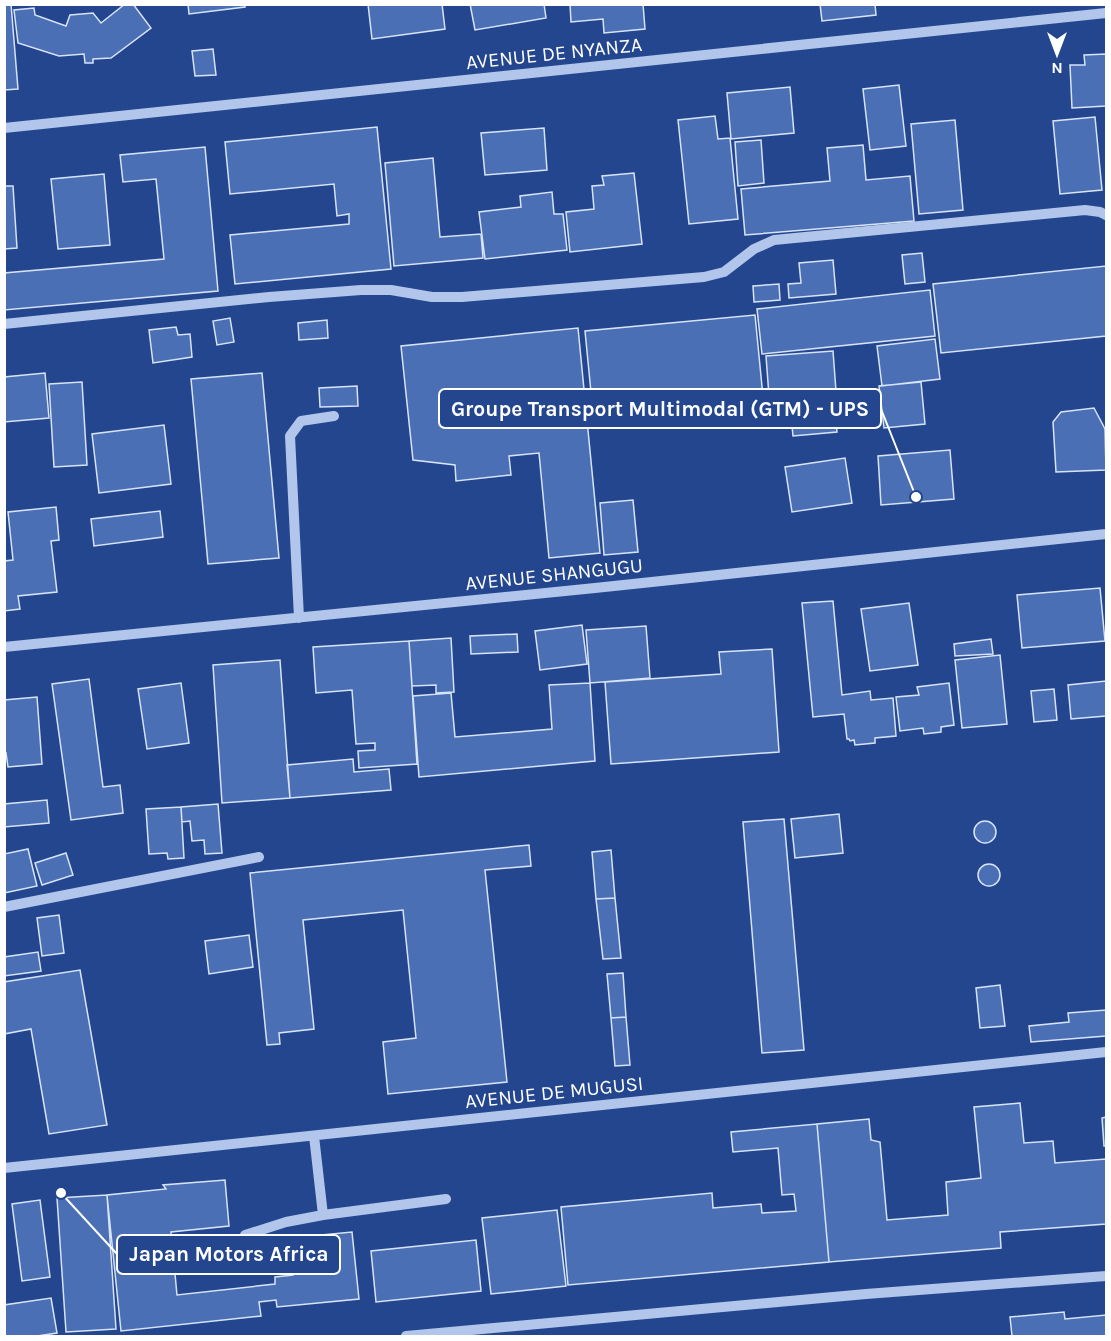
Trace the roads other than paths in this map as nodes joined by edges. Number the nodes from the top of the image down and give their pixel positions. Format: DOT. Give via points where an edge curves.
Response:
graph roads {
  1 [pos="1107,13"];
  2 [pos="4,128"];
  3 [pos="1107,215"];
  4 [pos="4,324"];
  5 [pos="334,416"];
  6 [pos="1107,534"];
  7 [pos="299,618"];
  8 [pos="4,647"];
  9 [pos="259,857"];
  10 [pos="4,907"];
  11 [pos="1107,1052"];
  12 [pos="314,1136"];
  13 [pos="4,1168"];
  14 [pos="446,1198"];
  15 [pos="323,1215"];
  16 [pos="245,1235"];
  17 [pos="1107,1276"];
  18 [pos="406,1336"];
  1 -- 2 [label="street, AVENUE DE NYANZA"];
  3 -- 4 [label="street" via="1085,210 774,240 754,249 724,272 704,277 462,297 391,290 350,291"];
  5 -- 7 [label="street" via="301,421 290,436"];
  6 -- 7 [label="street, AVENUE SHANGUGU"];
  7 -- 8 [label="street, AVENUE SHANGUGU"];
  9 -- 10 [label="street"];
  11 -- 12 [label="street, AVENUE DE MUGUSI"];
  12 -- 13 [label="street, AVENUE DE MUGUSI"];
  12 -- 15 [label="street"];
  14 -- 15 [label="street"];
  15 -- 16 [label="street"];
  17 -- 18 [label="street"];
}
